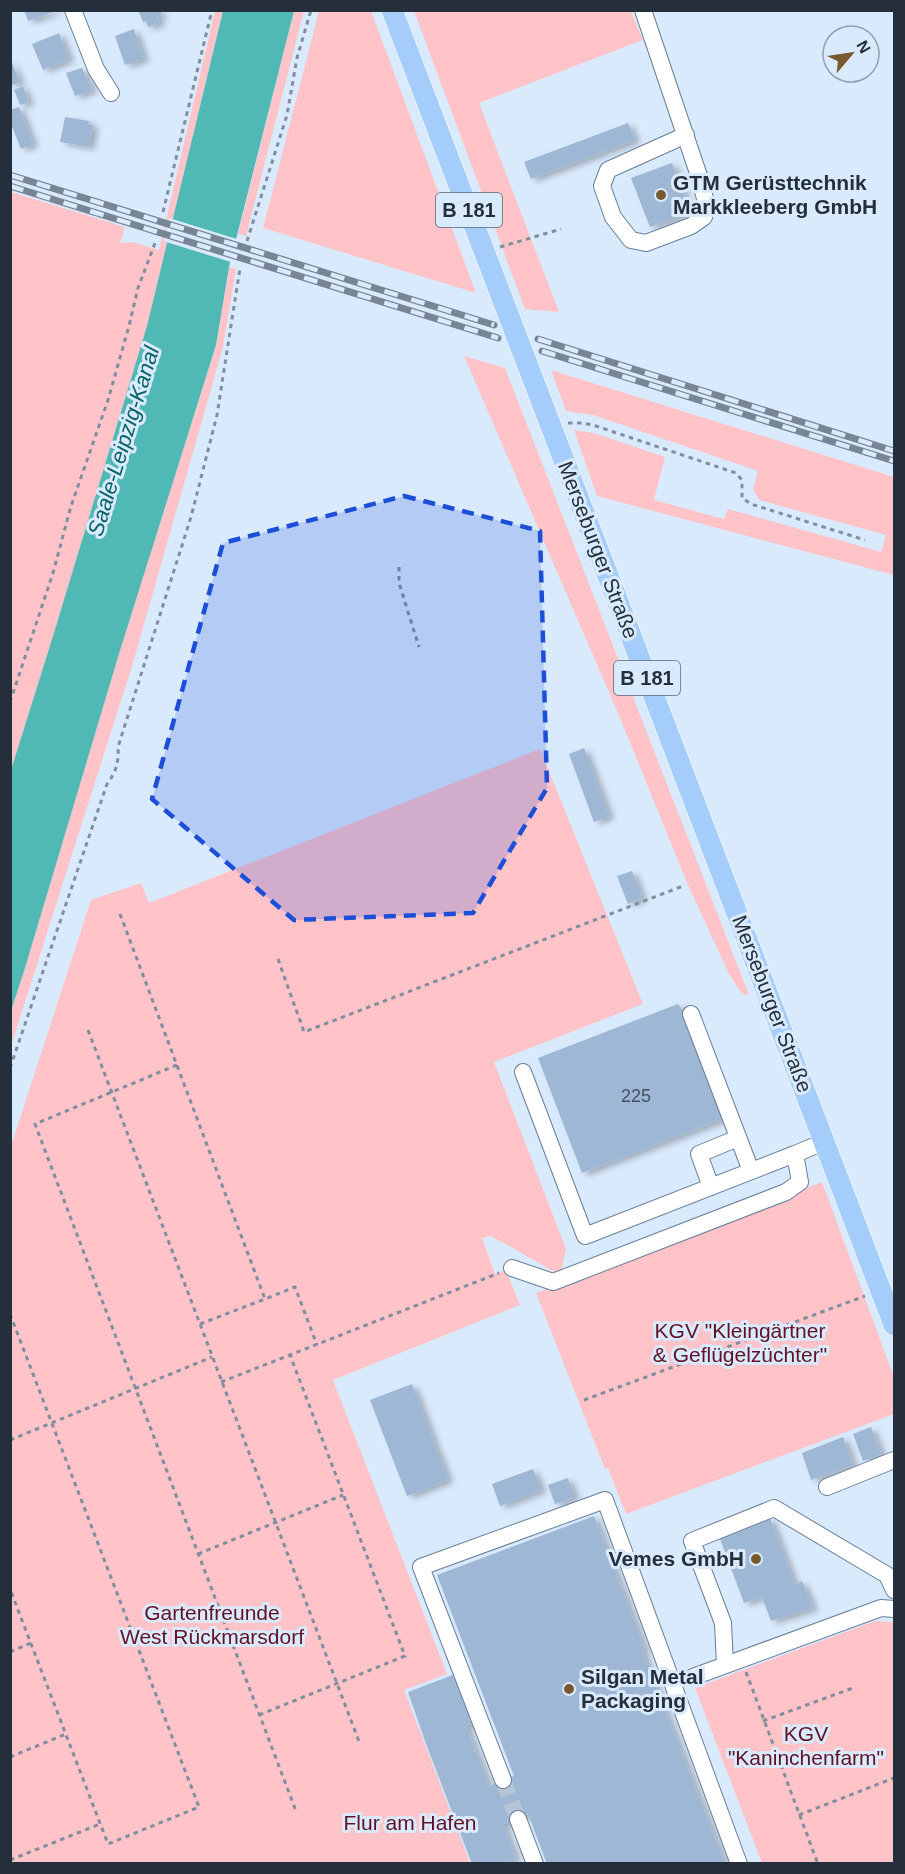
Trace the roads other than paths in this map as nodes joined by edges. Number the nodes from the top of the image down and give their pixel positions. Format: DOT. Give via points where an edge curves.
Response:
graph roads {
  1 [pos="73,10"];
  2 [pos="392,10"];
  3 [pos="643,10"];
  4 [pos="111,93"];
  5 [pos="686,135"];
  6 [pos="691,1014"];
  7 [pos="523,1072"];
  8 [pos="738,1138"];
  9 [pos="824,1142"];
  10 [pos="795,1154"];
  11 [pos="751,1171"];
  12 [pos="711,1187"];
  13 [pos="512,1268"];
  14 [pos="894,1325"];
  15 [pos="894,1460"];
  16 [pos="827,1487"];
  17 [pos="894,1590"];
  18 [pos="894,1609"];
  19 [pos="733,1662"];
  20 [pos="693,1677"];
  21 [pos="503,1780"];
  22 [pos="518,1819"];
  23 [pos="535,1863"];
  24 [pos="739,1863"];
  1 -- 4 [label="street" via="96,69"];
  2 -- 9 [label="main road, Merseburger Straße / B 181, bridge"];
  3 -- 5 [label="street"];
  5 -- 5 [label="street" via="706,206 704,217 646,243 631,240 613,217 602,186 608,170"];
  6 -- 8 [label="street"];
  7 -- 12 [label="street" via="585,1236"];
  8 -- 11 [label="street"];
  8 -- 12 [label="street" via="699,1154"];
  9 -- 10 [label="street"];
  9 -- 14 [label="main road, Merseburger Straße / B 181"];
  10 -- 11 [label="street"];
  10 -- 13 [label="street" via="800,1182 786,1192 553,1282"];
  11 -- 12 [label="street"];
  15 -- 16 [label="street"];
  17 -- 19 [label="street" via="887,1575 774,1508 692,1541 723,1623"];
  18 -- 19 [label="street" via="881,1608"];
  19 -- 20 [label="street"];
  21 -- 24 [label="street" via="421,1567 605,1500"];
  22 -- 23 [label="street"];
}
